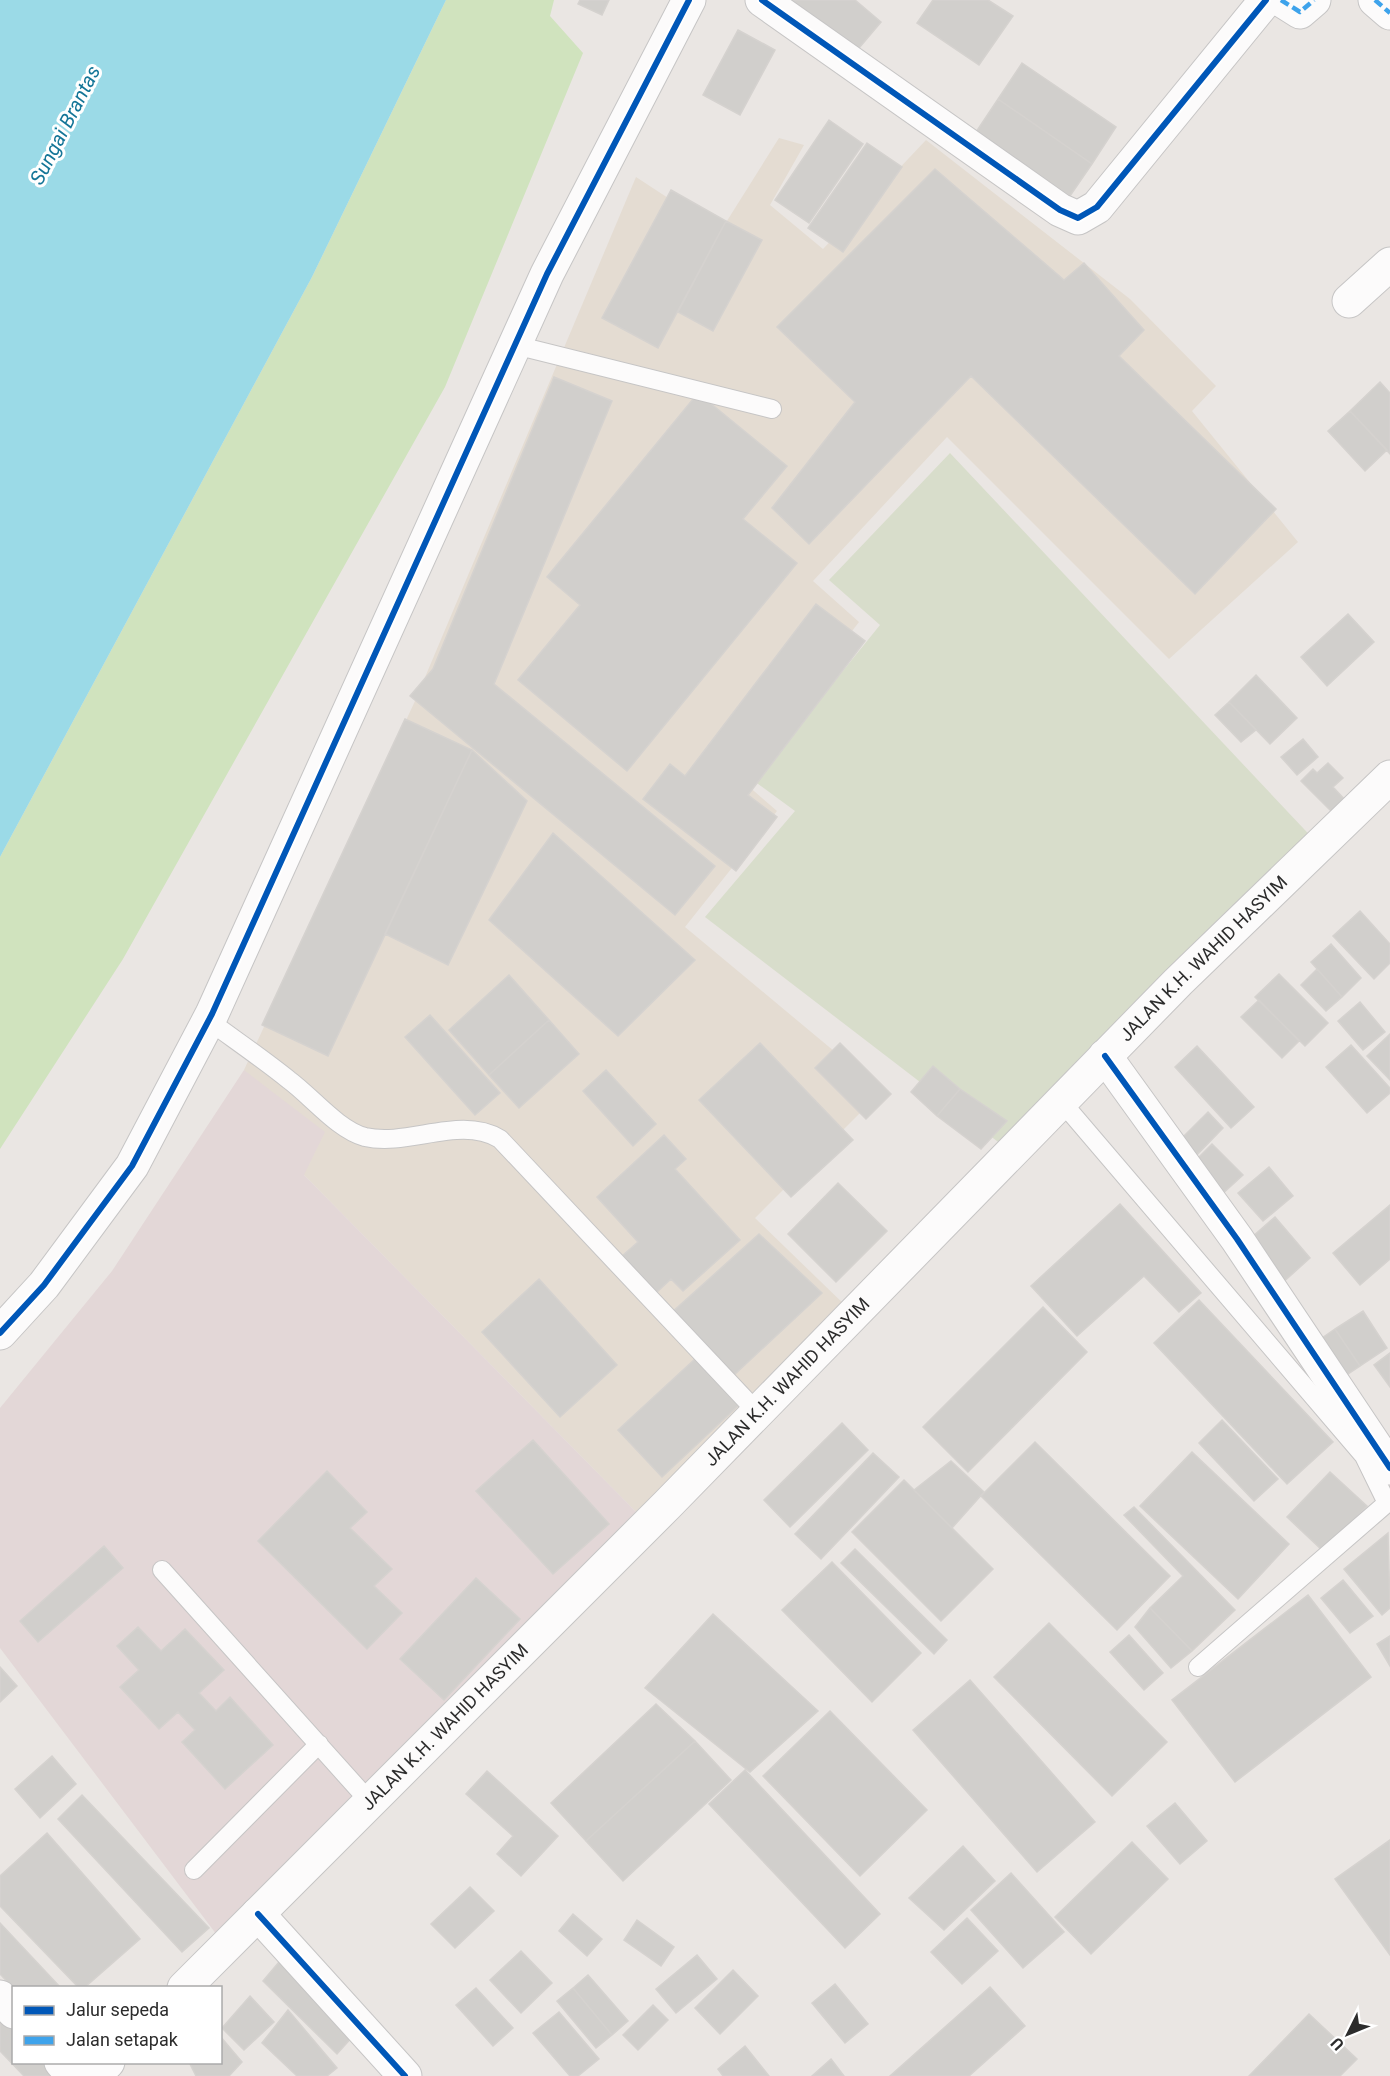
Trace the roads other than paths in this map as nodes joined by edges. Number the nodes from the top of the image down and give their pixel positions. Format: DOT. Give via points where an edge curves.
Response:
graph roads {
  1 [pos="689,0"];
  2 [pos="762,0"];
  3 [pos="1266,0"];
  4 [pos="1281,0"];
  5 [pos="1314,0"];
  6 [pos="1375,0"];
  7 [pos="1390,13"];
  8 [pos="1390,264"];
  9 [pos="1349,301"];
  10 [pos="515,345"];
  11 [pos="772,409"];
  12 [pos="1390,777"];
  13 [pos="208,1020"];
  14 [pos="1105,1056"];
  15 [pos="1061,1101"];
  16 [pos="0,1333"];
  17 [pos="758,1413"];
  18 [pos="1390,1468"];
  19 [pos="162,1570"];
  20 [pos="1198,1667"];
  21 [pos="319,1744"];
  22 [pos="370,1802"];
  23 [pos="194,1870"];
  24 [pos="258,1914"];
  25 [pos="186,1986"];
  26 [pos="0,1998"];
  27 [pos="12,2010"];
  28 [pos="63,2064"];
  29 [pos="106,2064"];
  30 [pos="73,2076"];
  31 [pos="94,2076"];
  32 [pos="405,2076"];
  1 -- 10 [label="street" via="547,274"];
  2 -- 3 [label="street" via="1059,210 1077,218 1097,207"];
  4 -- 5 [label="street" via="1300,12"];
  6 -- 7 [label="street"];
  8 -- 9 [label="street"];
  10 -- 11 [label="lane"];
  10 -- 13 [label="street"];
  12 -- 14 [label="street, JALAN K.H. WAHID HASYIM"];
  13 -- 16 [label="street" via="132,1166 44,1285"];
  13 -- 17 [label="lane" via="291,1081 334,1120 364,1137 396,1138 473,1130 489,1132 500,1139"];
  14 -- 15 [label="street, JALAN K.H. WAHID HASYIM"];
  14 -- 18 [label="street" via="1237,1239"];
  15 -- 17 [label="street, JALAN K.H. WAHID HASYIM"];
  15 -- 20 [label="lane" via="1364,1456 1387,1503"];
  17 -- 22 [label="street, JALAN K.H. WAHID HASYIM"];
  19 -- 21 [label="lane"];
  21 -- 22 [label="lane"];
  21 -- 23 [label="lane"];
  22 -- 24 [label="street, JALAN K.H. WAHID HASYIM"];
  24 -- 25 [label="street, JALAN K.H. WAHID HASYIM"];
  24 -- 32 [label="street"];
  26 -- 27 [label="street"];
  28 -- 30 [label="street"];
  29 -- 31 [label="street"];
}
